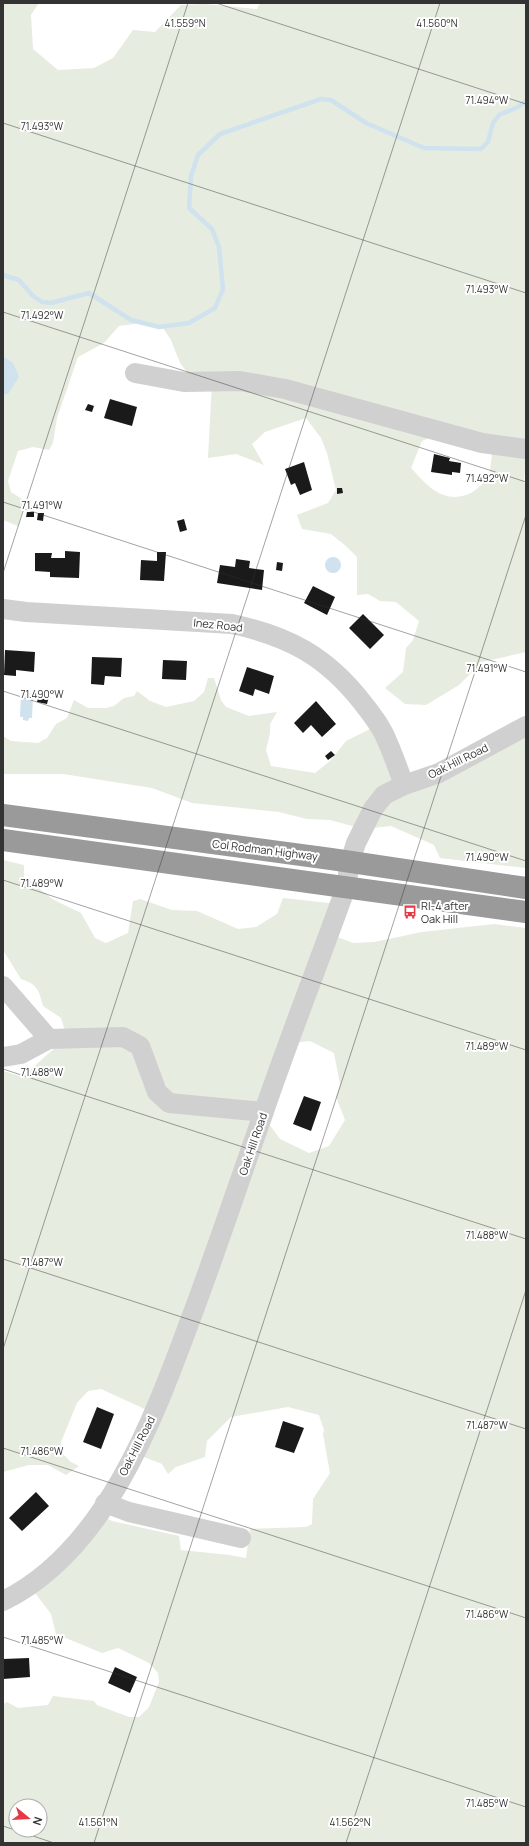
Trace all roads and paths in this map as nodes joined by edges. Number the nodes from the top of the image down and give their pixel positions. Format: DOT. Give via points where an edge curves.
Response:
graph roads {
  1 [pos="135,373"];
  2 [pos="526,449"];
  3 [pos="3,609"];
  4 [pos="526,726"];
  5 [pos="404,785"];
  6 [pos="3,815"];
  7 [pos="3,840"];
  8 [pos="350,862"];
  9 [pos="346,886"];
  10 [pos="526,888"];
  11 [pos="526,912"];
  12 [pos="3,986"];
  13 [pos="49,1039"];
  14 [pos="3,1057"];
  15 [pos="264,1112"];
  16 [pos="105,1503"];
  17 [pos="242,1538"];
  18 [pos="3,1601"];
  1 -- 2 [label="street" via="184,382 240,381 284,389 476,441"];
  3 -- 5 [label="street, Inez Road" via="232,624 259,630 311,653 354,691 374,718 391,750"];
  4 -- 5 [label="street, Oak Hill Road" via="440,773"];
  5 -- 8 [label="street, Oak Hill Road" via="384,795 373,809 358,838"];
  6 -- 8 [label="highway, Col Rodman Highway"];
  7 -- 9 [label="highway"];
  8 -- 9 [label="street, Oak Hill Road"];
  8 -- 10 [label="highway, Col Rodman Highway"];
  9 -- 11 [label="highway"];
  9 -- 15 [label="street, Oak Hill Road"];
  12 -- 13 [label="street"];
  13 -- 14 [label="street" via="21,1054"];
  13 -- 15 [label="street" via="123,1037 140,1046 157,1092 169,1103"];
  15 -- 16 [label="street, Oak Hill Road" via="157,1406 127,1468"];
  16 -- 17 [label="street" via="129,1512"];
  16 -- 18 [label="street, Oak Hill Road" via="72,1548 20,1593"];
}
